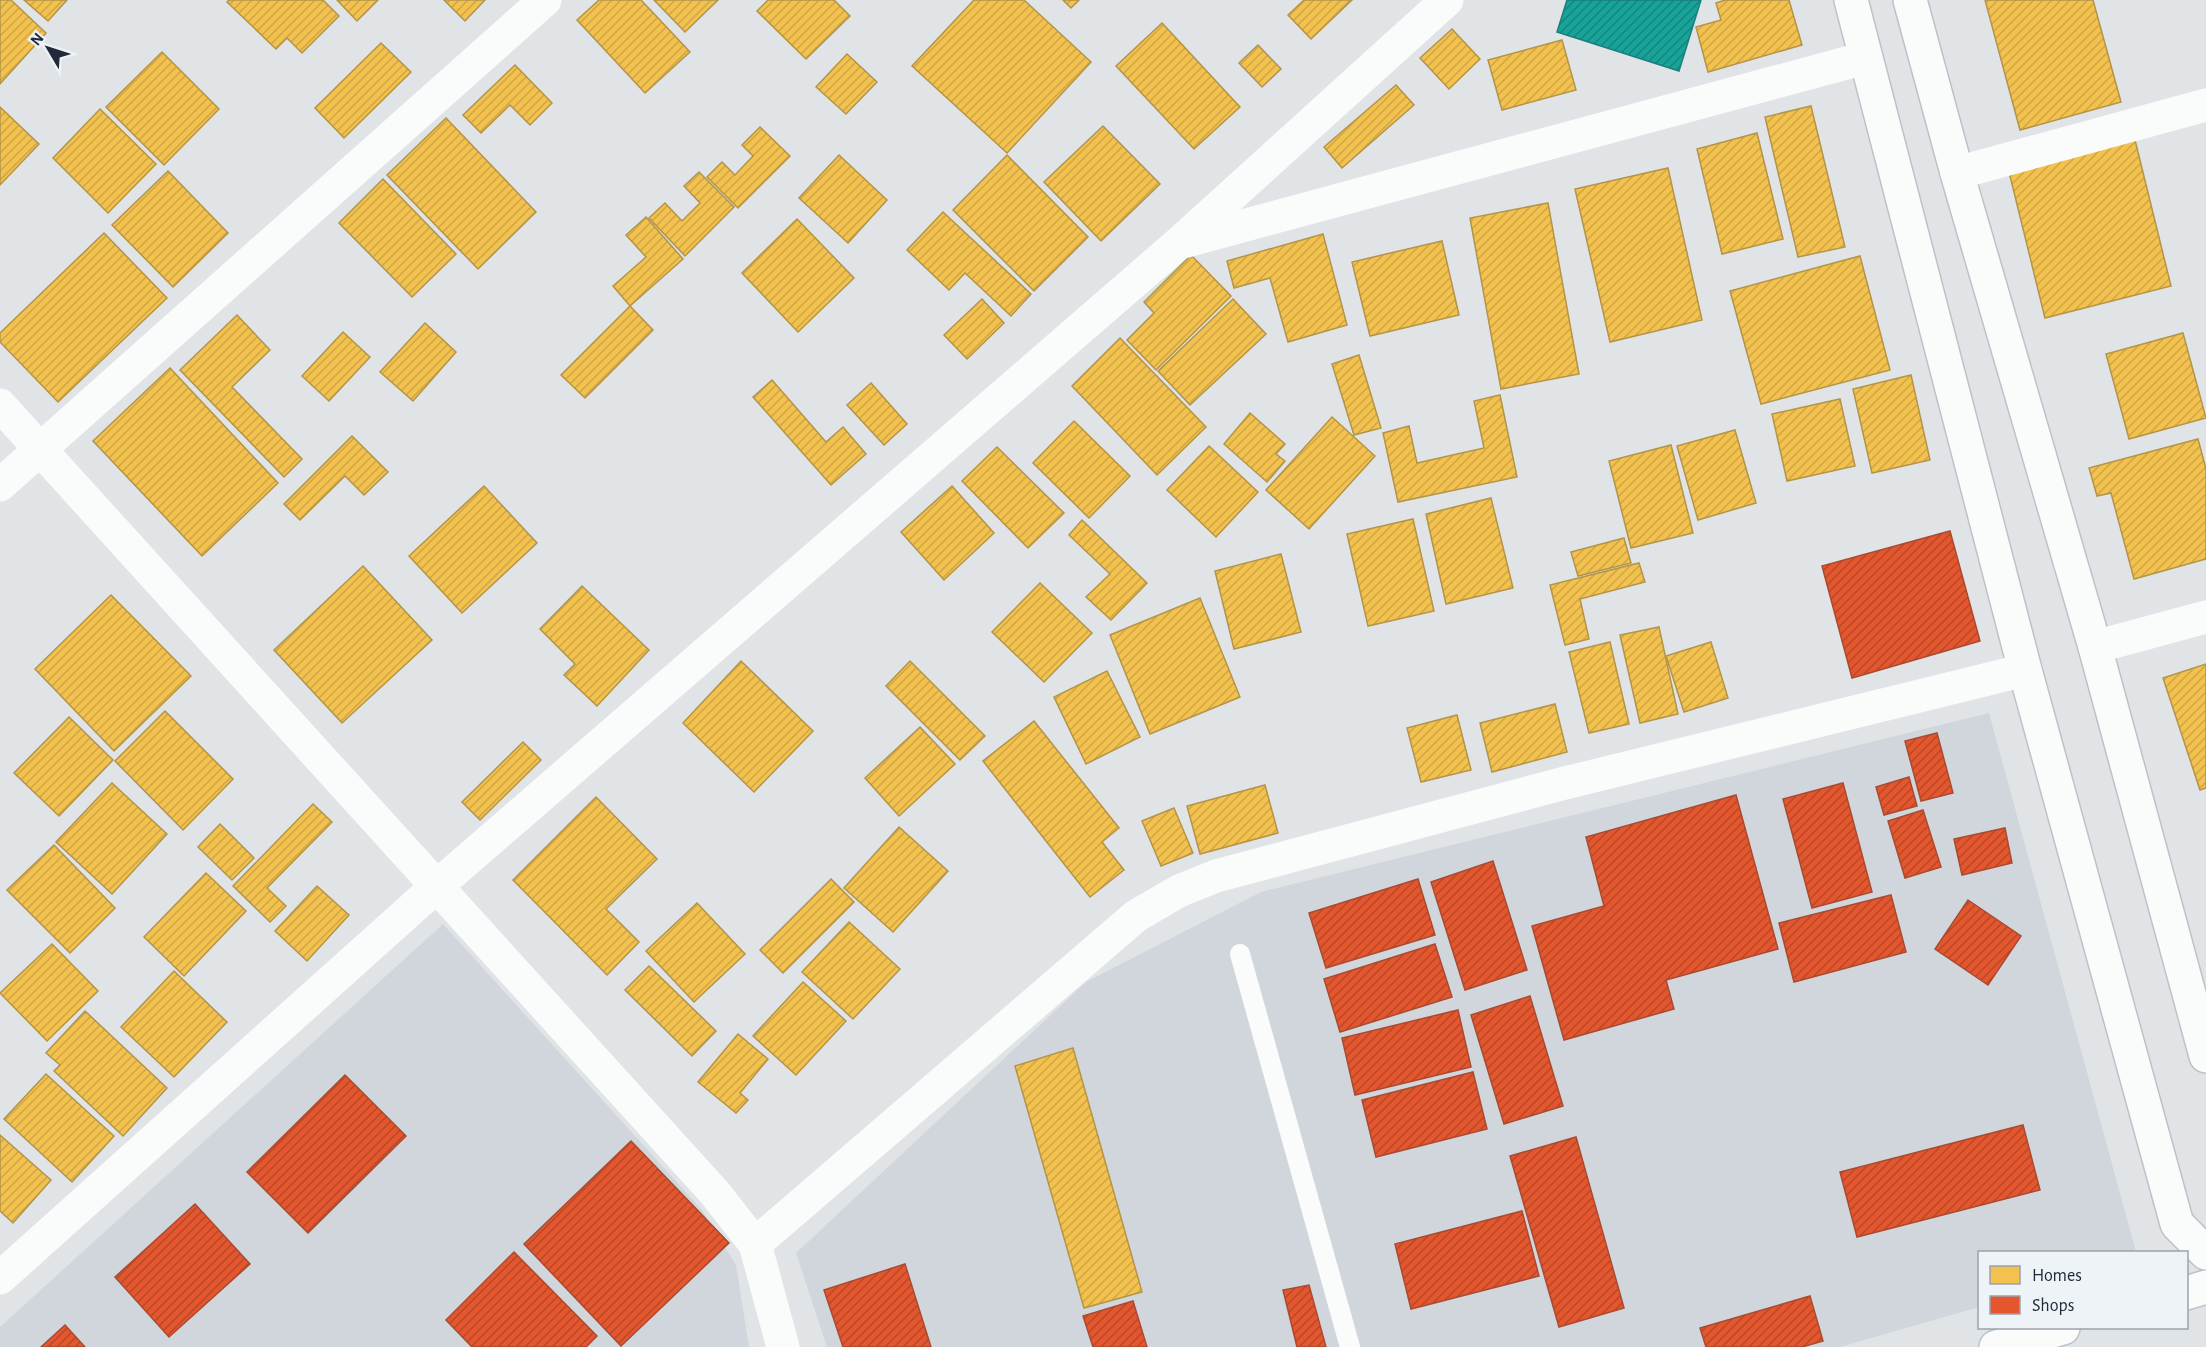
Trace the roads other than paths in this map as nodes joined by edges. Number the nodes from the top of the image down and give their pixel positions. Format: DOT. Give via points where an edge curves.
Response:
graph roads {
  1 [pos="545,0"];
  2 [pos="1446,0"];
  3 [pos="1851,0"];
  4 [pos="1910,0"];
  5 [pos="1865,58"];
  6 [pos="2206,105"];
  7 [pos="1957,173"];
  8 [pos="1179,243"];
  9 [pos="0,405"];
  10 [pos="40,449"];
  11 [pos="0,485"];
  12 [pos="2206,617"];
  13 [pos="2095,647"];
  14 [pos="2025,670"];
  15 [pos="437,886"];
  16 [pos="1240,954"];
  17 [pos="2206,1056"];
  18 [pos="755,1244"];
  19 [pos="2206,1253"];
  20 [pos="0,1278"];
  21 [pos="2206,1287"];
  22 [pos="2188,1293"];
  23 [pos="2059,1329"];
  24 [pos="783,1347"];
  25 [pos="1350,1347"];
  26 [pos="1996,1347"];
  1 -- 10 [label="street"];
  2 -- 8 [label="street"];
  3 -- 5 [label="street"];
  4 -- 7 [label="street"];
  5 -- 8 [label="street"];
  5 -- 14 [label="street"];
  6 -- 7 [label="street"];
  7 -- 13 [label="street"];
  8 -- 15 [label="street"];
  9 -- 10 [label="street"];
  10 -- 11 [label="street"];
  10 -- 15 [label="street"];
  12 -- 13 [label="street"];
  13 -- 17 [label="street"];
  14 -- 18 [label="street" via="1564,783 1216,876 1179,891 1136,916"];
  14 -- 19 [label="street" via="2177,1224"];
  15 -- 18 [label="street" via="714,1192"];
  15 -- 20 [label="street"];
  16 -- 25 [label="lane"];
  18 -- 24 [label="street"];
  21 -- 22 [label="street"];
  23 -- 26 [label="street"];
}
